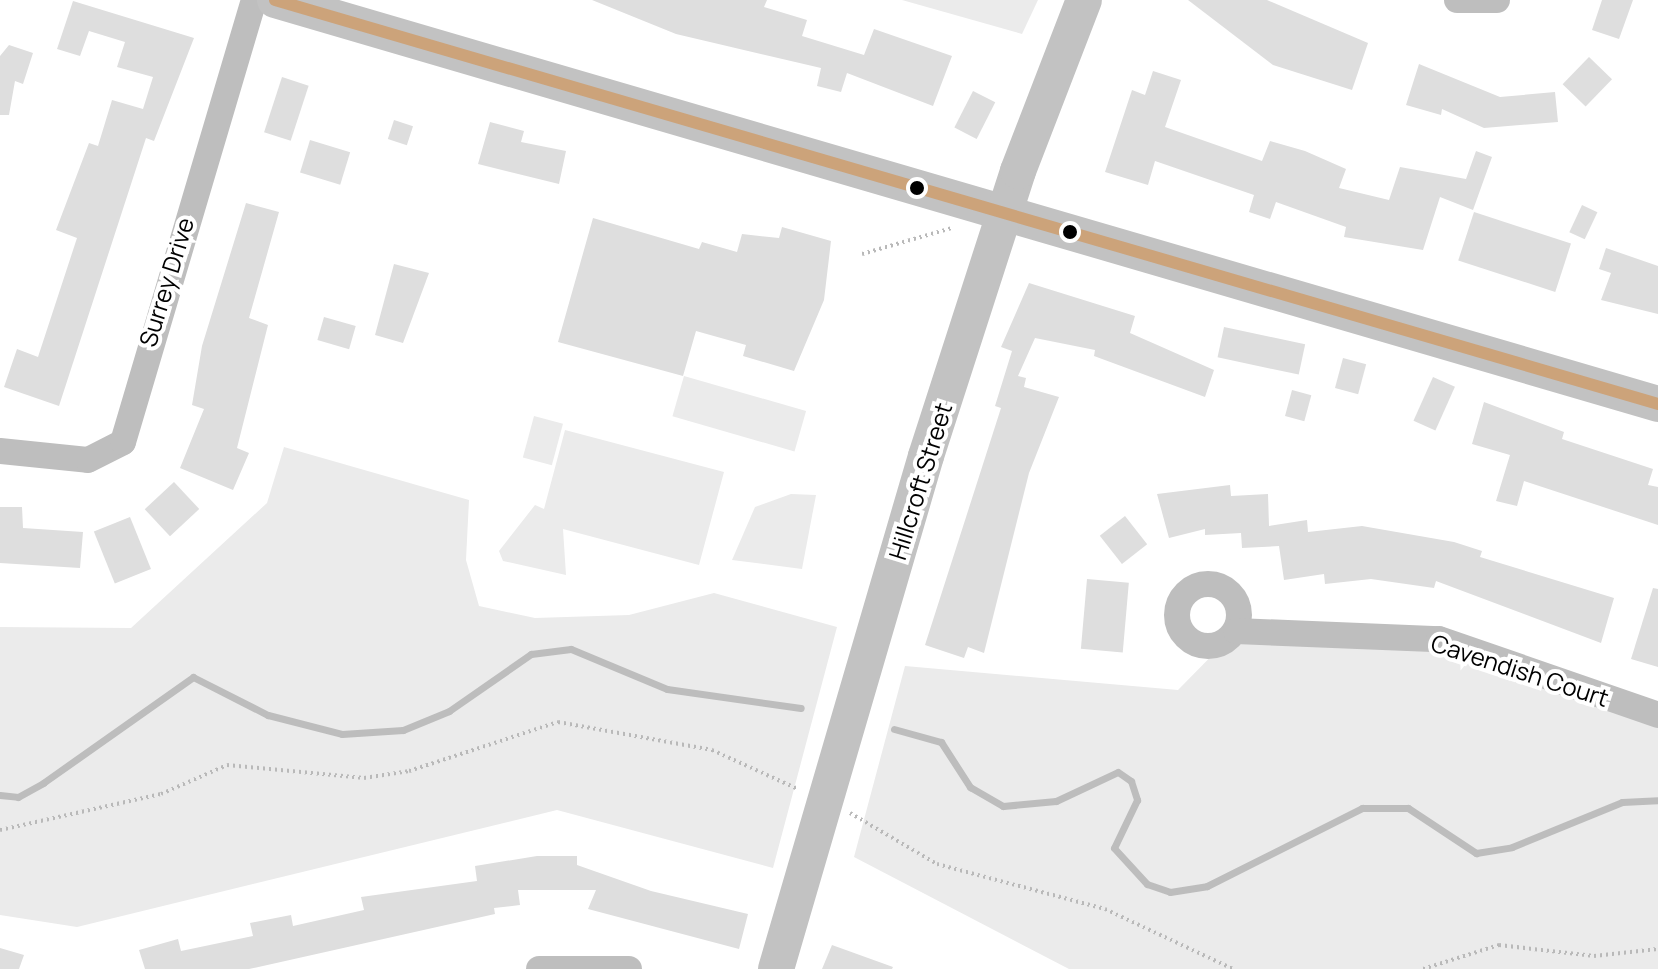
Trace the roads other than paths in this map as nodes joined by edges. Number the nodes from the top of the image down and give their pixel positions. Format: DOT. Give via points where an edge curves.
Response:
graph roads {
  1 [pos="254,0"];
  2 [pos="275,0"];
  3 [pos="1084,0"];
  4 [pos="1457,0"];
  5 [pos="1497,0"];
  6 [pos="1006,210"];
  7 [pos="1658,404"];
  8 [pos="0,451"];
  9 [pos="1236,631"];
  10 [pos="1658,715"];
  11 [pos="539,969"];
  12 [pos="629,969"];
  13 [pos="776,969"];
  1 -- 8 [label="street, Surrey Drive" via="123,442 88,460"];
  2 -- 6 [label="main road"];
  3 -- 6 [label="main road, Hillcroft Street"];
  4 -- 5 [label="street"];
  6 -- 7 [label="main road"];
  6 -- 13 [label="main road, Hillcroft Street"];
  9 -- 10 [label="street, Cavendish Court" via="1439,639"];
  11 -- 12 [label="street"];
}
